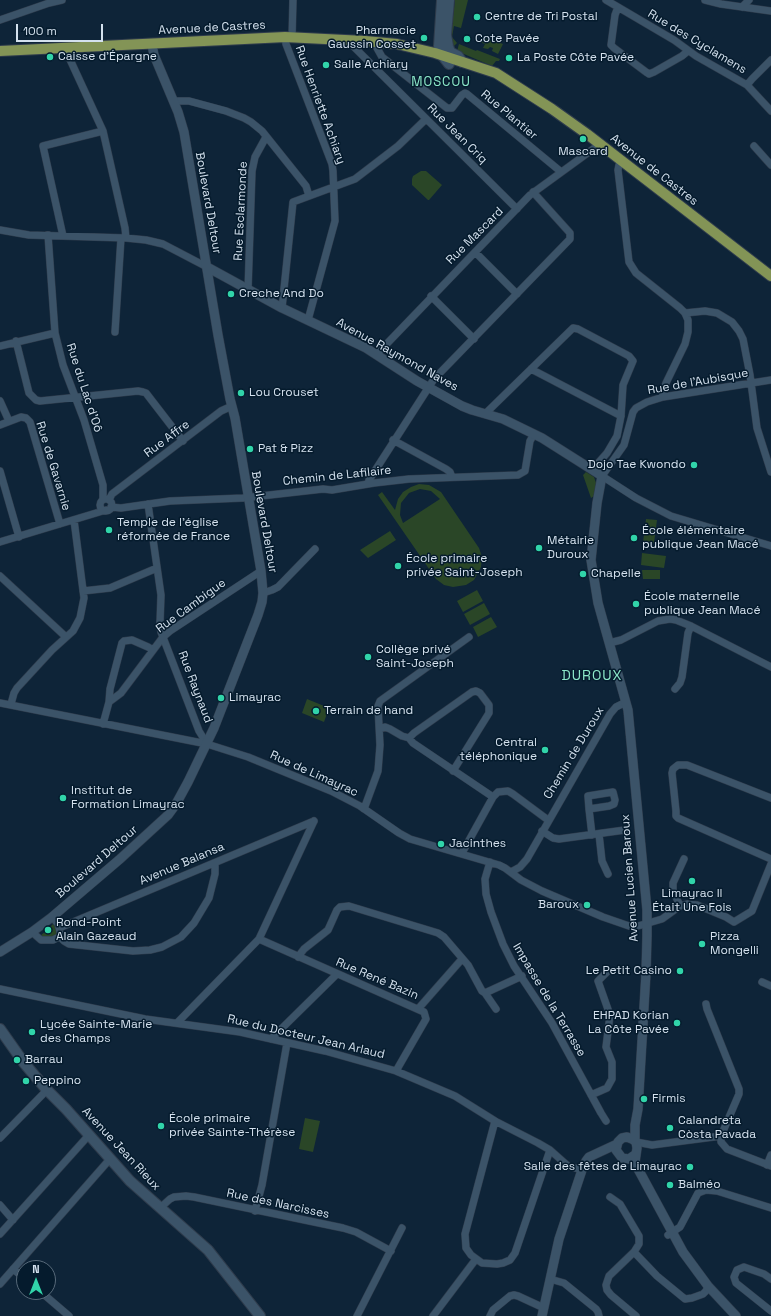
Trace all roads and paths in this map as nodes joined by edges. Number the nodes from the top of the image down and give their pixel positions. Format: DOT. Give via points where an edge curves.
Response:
graph roads {
  1 [pos="62,0"];
  2 [pos="293,0"];
  3 [pos="442,0"];
  4 [pos="449,0"];
  5 [pos="606,0"];
  6 [pos="705,0"];
  7 [pos="749,0"];
  8 [pos="618,7"];
  9 [pos="742,7"];
  10 [pos="771,11"];
  11 [pos="0,20"];
  12 [pos="289,37"];
  13 [pos="352,40"];
  14 [pos="377,42"];
  15 [pos="152,45"];
  16 [pos="66,48"];
  17 [pos="0,51"];
  18 [pos="405,51"];
  19 [pos="688,51"];
  20 [pos="442,52"];
  21 [pos="771,60"];
  22 [pos="449,64"];
  23 [pos="747,85"];
  24 [pos="519,88"];
  25 [pos="174,101"];
  26 [pos="771,111"];
  27 [pos="426,119"];
  28 [pos="103,131"];
  29 [pos="266,137"];
  30 [pos="600,144"];
  31 [pos="754,146"];
  32 [pos="622,161"];
  33 [pos="771,165"];
  34 [pos="560,172"];
  35 [pos="334,188"];
  36 [pos="533,192"];
  37 [pos="309,196"];
  38 [pos="517,209"];
  39 [pos="0,230"];
  40 [pos="48,235"];
  41 [pos="63,236"];
  42 [pos="123,238"];
  43 [pos="475,252"];
  44 [pos="207,267"];
  45 [pos="771,276"];
  46 [pos="248,290"];
  47 [pos="517,294"];
  48 [pos="432,296"];
  49 [pos="282,308"];
  50 [pos="685,313"];
  51 [pos="308,320"];
  52 [pos="116,332"];
  53 [pos="56,333"];
  54 [pos="474,339"];
  55 [pos="16,341"];
  56 [pos="0,346"];
  57 [pos="376,355"];
  58 [pos="531,369"];
  59 [pos="771,380"];
  60 [pos="750,384"];
  61 [pos="429,387"];
  62 [pos="74,397"];
  63 [pos="663,397"];
  64 [pos="0,401"];
  65 [pos="232,406"];
  66 [pos="487,415"];
  67 [pos="621,416"];
  68 [pos="9,421"];
  69 [pos="0,425"];
  70 [pos="534,434"];
  71 [pos="393,440"];
  72 [pos="183,441"];
  73 [pos="592,470"];
  74 [pos="0,471"];
  75 [pos="771,472"];
  76 [pos="602,476"];
  77 [pos="452,477"];
  78 [pos="368,484"];
  79 [pos="104,489"];
  80 [pos="116,491"];
  81 [pos="248,497"];
  82 [pos="106,504"];
  83 [pos="148,504"];
  84 [pos="74,520"];
  85 [pos="60,524"];
  86 [pos="19,537"];
  87 [pos="0,542"];
  88 [pos="771,546"];
  89 [pos="316,549"];
  90 [pos="157,568"];
  91 [pos="261,571"];
  92 [pos="0,576"];
  93 [pos="83,591"];
  94 [pos="263,593"];
  95 [pos="691,626"];
  96 [pos="66,637"];
  97 [pos="163,637"];
  98 [pos="469,637"];
  99 [pos="609,643"];
  100 [pos="153,650"];
  101 [pos="771,667"];
  102 [pos="675,689"];
  103 [pos="109,702"];
  104 [pos="626,702"];
  105 [pos="11,704"];
  106 [pos="1,705"];
  107 [pos="103,724"];
  108 [pos="380,729"];
  109 [pos="409,738"];
  110 [pos="207,744"];
  111 [pos="453,770"];
  112 [pos="493,797"];
  113 [pos="771,798"];
  114 [pos="589,808"];
  115 [pos="364,809"];
  116 [pos="548,820"];
  117 [pos="625,830"];
  118 [pos="542,831"];
  119 [pos="595,834"];
  120 [pos="462,853"];
  121 [pos="684,859"];
  122 [pos="771,859"];
  123 [pos="490,862"];
  124 [pos="215,863"];
  125 [pos="771,864"];
  126 [pos="511,872"];
  127 [pos="608,874"];
  128 [pos="680,906"];
  129 [pos="52,917"];
  130 [pos="647,924"];
  131 [pos="59,928"];
  132 [pos="32,932"];
  133 [pos="61,936"];
  134 [pos="259,939"];
  135 [pos="0,952"];
  136 [pos="298,957"];
  137 [pos="462,959"];
  138 [pos="608,971"];
  139 [pos="337,974"];
  140 [pos="522,976"];
  141 [pos="762,982"];
  142 [pos="771,986"];
  143 [pos="0,989"];
  144 [pos="485,993"];
  145 [pos="706,1004"];
  146 [pos="418,1009"];
  147 [pos="496,1009"];
  148 [pos="177,1023"];
  149 [pos="2,1036"];
  150 [pos="271,1039"];
  151 [pos="287,1043"];
  152 [pos="396,1071"];
  153 [pos="47,1090"];
  154 [pos="591,1095"];
  155 [pos="495,1121"];
  156 [pos="606,1121"];
  157 [pos="635,1124"];
  158 [pos="89,1135"];
  159 [pos="0,1138"];
  160 [pos="625,1138"];
  161 [pos="721,1139"];
  162 [pos="635,1142"];
  163 [pos="617,1144"];
  164 [pos="652,1145"];
  165 [pos="550,1150"];
  166 [pos="636,1153"];
  167 [pos="771,1156"];
  168 [pos="622,1157"];
  169 [pos="110,1159"];
  170 [pos="769,1165"];
  171 [pos="582,1169"];
  172 [pos="610,1198"];
  173 [pos="0,1205"];
  174 [pos="160,1208"];
  175 [pos="771,1208"];
  176 [pos="255,1211"];
  177 [pos="13,1220"];
  178 [pos="402,1228"];
  179 [pos="0,1234"];
  180 [pos="670,1234"];
  181 [pos="390,1250"];
  182 [pos="634,1252"];
  183 [pos="476,1259"];
  184 [pos="13,1269"];
  185 [pos="16,1271"];
  186 [pos="550,1279"];
  187 [pos="771,1279"];
  188 [pos="0,1284"];
  189 [pos="706,1288"];
  190 [pos="50,1300"];
  191 [pos="771,1311"];
  192 [pos="543,1312"];
  193 [pos="69,1316"];
  194 [pos="260,1316"];
  195 [pos="357,1316"];
  196 [pos="433,1316"];
  197 [pos="490,1316"];
  198 [pos="599,1316"];
  199 [pos="636,1316"];
  200 [pos="730,1316"];
  201 [pos="736,1316"];
  1 -- 11 [label="street"];
  2 -- 12 [label="street, Rue Henriette Achiary"];
  3 -- 20 [label="main road"];
  4 -- 20 [label="main road"];
  5 -- 8 [label="street, Rue des Cyclamens"];
  6 -- 9 [label="street"];
  7 -- 9 [label="street"];
  8 -- 19 [label="street, Rue des Cyclamens"];
  8 -- 19 [label="street" via="611,45 646,72 650,74"];
  9 -- 10 [label="street"];
  12 -- 13 [label="main road, Avenue de Castres"];
  12 -- 15 [label="main road, Avenue de Castres"];
  12 -- 35 [label="street, Rue Henriette Achiary" via="286,44 332,164"];
  13 -- 14 [label="main road, Avenue de Castres"];
  13 -- 27 [label="street, Rue Jean Criq" via="353,46"];
  14 -- 18 [label="main road, Avenue de Castres"];
  14 -- 20 [label="main road, Avenue de Castres"];
  14 -- 34 [label="street, Rue Plantier" via="382,57 447,108 452,108 462,94 467,94"];
  15 -- 16 [label="main road, Avenue de Castres"];
  15 -- 25 [label="street, Boulevard Deltour"];
  16 -- 17 [label="main road, Avenue de Castres"];
  16 -- 28 [label="street"];
  18 -- 20 [label="main road, Avenue de Castres" via="426,54"];
  18 -- 22 [label="main road, Avenue de Castres"];
  19 -- 23 [label="street, Rue des Cyclamens"];
  20 -- 22 [label="main road"];
  20 -- 24 [label="main road, Avenue de Castres" via="462,62 496,73"];
  21 -- 23 [label="street"];
  22 -- 24 [label="main road, Avenue de Castres"];
  23 -- 26 [label="street, Rue des Cyclamens"];
  24 -- 30 [label="main road, Avenue de Castres"];
  25 -- 29 [label="street" via="189,101 236,114 251,122"];
  25 -- 44 [label="street, Boulevard Deltour" via="184,132"];
  27 -- 35 [label="street" via="398,146 355,179"];
  27 -- 38 [label="street, Rue Jean Criq"];
  28 -- 41 [label="street" via="43,146"];
  28 -- 42 [label="street" via="125,228"];
  29 -- 37 [label="street" via="306,186"];
  29 -- 46 [label="street, Rue Esclarmonde" via="255,157 252,171"];
  30 -- 32 [label="main road, Avenue de Castres"];
  30 -- 34 [label="street, Rue Mascard"];
  31 -- 33 [label="street"];
  32 -- 45 [label="main road, Avenue de Castres"];
  32 -- 50 [label="street" via="618,170 630,262 636,273"];
  34 -- 36 [label="street, Rue Mascard"];
  35 -- 37 [label="street"];
  35 -- 51 [label="street, Rue Henriette Achiary" via="335,221"];
  36 -- 38 [label="street, Rue Mascard"];
  36 -- 47 [label="street" via="571,237"];
  37 -- 49 [label="street" via="293,202"];
  38 -- 43 [label="street, Rue Mascard"];
  39 -- 40 [label="street, Avenue Raymond Naves"];
  40 -- 41 [label="street, Avenue Raymond Naves"];
  40 -- 53 [label="street, Rue du Lac d'Oô"];
  41 -- 42 [label="street, Avenue Raymond Naves"];
  42 -- 44 [label="street, Avenue Raymond Naves" via="163,244"];
  42 -- 52 [label="street"];
  43 -- 47 [label="street"];
  43 -- 48 [label="street, Rue Mascard"];
  44 -- 46 [label="street, Avenue Raymond Naves"];
  44 -- 65 [label="street, Boulevard Deltour"];
  46 -- 49 [label="street, Avenue Raymond Naves"];
  47 -- 54 [label="street"];
  48 -- 54 [label="street"];
  48 -- 57 [label="street, Rue Mascard"];
  49 -- 51 [label="street, Avenue Raymond Naves"];
  50 -- 60 [label="street" via="712,312 721,315 735,326 743,339"];
  50 -- 63 [label="street" via="687,338 666,383"];
  51 -- 57 [label="street, Avenue Raymond Naves"];
  53 -- 55 [label="street"];
  53 -- 62 [label="street, Rue du Lac d'Oô"];
  54 -- 61 [label="street"];
  55 -- 56 [label="street"];
  55 -- 62 [label="street" via="32,397 40,401"];
  57 -- 61 [label="street, Avenue Raymond Naves"];
  58 -- 66 [label="street" via="488,410"];
  58 -- 67 [label="street"];
  58 -- 67 [label="street" via="571,329 576,328 632,359 624,379"];
  59 -- 60 [label="street, Rue de l'Aubisque"];
  60 -- 63 [label="street, Rue de l'Aubisque"];
  60 -- 75 [label="street" via="757,428"];
  61 -- 66 [label="street, Avenue Raymond Naves" via="462,406"];
  61 -- 71 [label="street"];
  62 -- 72 [label="street" via="143,392"];
  62 -- 79 [label="street, Rue du Lac d'Oô" via="84,420"];
  63 -- 76 [label="street, Rue de l'Aubisque" via="636,408 624,445"];
  64 -- 68 [label="street"];
  65 -- 72 [label="street, Rue Affre" via="221,411"];
  65 -- 81 [label="street, Boulevard Deltour"];
  66 -- 70 [label="street, Avenue Raymond Naves" via="503,419"];
  67 -- 73 [label="street" via="614,442"];
  68 -- 69 [label="street, Rue de Gavarnie"];
  68 -- 85 [label="street, Rue de Gavarnie" via="21,417 30,422"];
  70 -- 73 [label="street, Avenue Raymond Naves"];
  70 -- 77 [label="street, Chemin de Lafilaire" via="530,441 525,472 522,474"];
  71 -- 77 [label="street" via="446,469"];
  71 -- 78 [label="street"];
  72 -- 80 [label="street, Rue Affre"];
  73 -- 76 [label="street, Avenue Raymond Naves"];
  74 -- 86 [label="street"];
  76 -- 88 [label="street, Avenue Raymond Naves" via="671,516"];
  76 -- 99 [label="street" via="591,556 598,603"];
  77 -- 78 [label="street, Chemin de Lafilaire"];
  78 -- 81 [label="street, Chemin de Lafilaire" via="332,490"];
  79 -- 80 [label="street"];
  79 -- 82 [label="street, Rue du Lac d'Oô"];
  80 -- 82 [label="street, Rue Affre"];
  81 -- 83 [label="street, Chemin de Lafilaire"];
  81 -- 91 [label="street, Boulevard Deltour"];
  82 -- 83 [label="street, Chemin de Lafilaire" via="121,508"];
  82 -- 84 [label="street" via="86,517"];
  83 -- 90 [label="street, Rue Raynaud"];
  84 -- 85 [label="street"];
  84 -- 93 [label="street"];
  85 -- 86 [label="street"];
  86 -- 87 [label="street"];
  89 -- 94 [label="street" via="278,586"];
  90 -- 93 [label="street" via="110,588"];
  90 -- 97 [label="street, Rue Raynaud" via="162,595 160,623"];
  91 -- 94 [label="street, Boulevard Deltour"];
  91 -- 97 [label="street, Rue Cambigue"];
  92 -- 96 [label="street"];
  93 -- 96 [label="street" via="80,618 73,631"];
  94 -- 110 [label="street, Boulevard Deltour" via="258,616"];
  95 -- 99 [label="street" via="676,620 658,621 621,640"];
  95 -- 101 [label="street"];
  95 -- 102 [label="street" via="682,677"];
  96 -- 105 [label="street" via="17,688"];
  97 -- 100 [label="street, Rue Cambigue"];
  97 -- 110 [label="street, Rue Raynaud" via="199,731"];
  98 -- 108 [label="street" via="380,701"];
  99 -- 104 [label="street"];
  100 -- 103 [label="street, Rue Cambigue" via="121,693"];
  100 -- 103 [label="street" via="132,640 122,643 110,688"];
  103 -- 107 [label="street"];
  104 -- 116 [label="street, Chemin de Duroux" via="610,714"];
  104 -- 130 [label="street, Avenue Lucien Baroux"];
  105 -- 106 [label="street, Rue de Limayrac"];
  105 -- 107 [label="street, Rue de Limayrac"];
  107 -- 110 [label="street, Rue de Limayrac"];
  108 -- 109 [label="street" via="385,727"];
  108 -- 115 [label="street" via="378,770"];
  109 -- 111 [label="street"];
  109 -- 111 [label="street" via="472,692 480,693 489,705 488,713"];
  110 -- 115 [label="street, Rue de Limayrac" via="314,783"];
  110 -- 129 [label="street, Boulevard Deltour" via="182,794 168,815"];
  111 -- 112 [label="street"];
  112 -- 116 [label="street" via="498,792 508,791"];
  112 -- 120 [label="street"];
  113 -- 122 [label="street" via="687,765 680,764 673,769 678,818"];
  114 -- 119 [label="street"];
  115 -- 120 [label="street, Rue de Limayrac" via="410,839"];
  116 -- 118 [label="street, Chemin de Duroux"];
  117 -- 119 [label="street"];
  118 -- 119 [label="street" via="560,839"];
  118 -- 126 [label="street, Chemin de Duroux" via="524,863"];
  119 -- 127 [label="street"];
  120 -- 123 [label="street, Rue de Limayrac"];
  121 -- 128 [label="street" via="673,883 673,890"];
  123 -- 126 [label="street, Rue de Limayrac"];
  123 -- 140 [label="street, Impasse de la Terrasse" via="485,879 487,902 503,944"];
  124 -- 131 [label="street, Avenue Balansa"];
  124 -- 133 [label="street" via="209,898 203,910 187,931 172,943 150,950 123,950 69,944"];
  124 -- 134 [label="street, Avenue Balansa" via="314,821"];
  125 -- 128 [label="street" via="752,911 734,922 697,905"];
  126 -- 130 [label="street, Rue de Limayrac" via="529,885 603,917 631,926"];
  128 -- 130 [label="street, Rue de Limayrac" via="666,917"];
  129 -- 131 [label="street"];
  129 -- 132 [label="street, Boulevard Deltour"];
  130 -- 157 [label="street, Avenue Lucien Baroux" via="638,1109"];
  131 -- 133 [label="street"];
  132 -- 133 [label="street" via="41,940 53,940"];
  132 -- 135 [label="street, Boulevard Deltour"];
  134 -- 136 [label="street, Rue René Bazin"];
  134 -- 148 [label="street"];
  136 -- 137 [label="street" via="328,930 337,910 349,906 438,934 444,937"];
  136 -- 139 [label="street, Rue René Bazin"];
  137 -- 144 [label="street"];
  137 -- 146 [label="street"];
  138 -- 154 [label="street" via="598,981 610,1015 606,1047 612,1062 612,1078 607,1088"];
  139 -- 146 [label="street, Rue René Bazin"];
  139 -- 150 [label="street"];
  140 -- 144 [label="street"];
  140 -- 154 [label="street, Impasse de la Terrasse" via="552,1023"];
  141 -- 142 [label="street"];
  143 -- 148 [label="street, Rue du Docteur Jean Arlaud" via="145,1019"];
  144 -- 147 [label="street"];
  145 -- 161 [label="street" via="739,1089"];
  146 -- 152 [label="street, Rue René Bazin" via="424,1012 426,1019"];
  148 -- 150 [label="street, Rue du Docteur Jean Arlaud"];
  149 -- 153 [label="main road, Avenue Jean Rieux"];
  150 -- 151 [label="street, Rue du Docteur Jean Arlaud"];
  151 -- 152 [label="street, Rue du Docteur Jean Arlaud"];
  151 -- 176 [label="street" via="262,1185"];
  152 -- 155 [label="street, Rue du Docteur Jean Arlaud" via="456,1096"];
  153 -- 158 [label="main road, Avenue Jean Rieux"];
  153 -- 159 [label="street"];
  154 -- 156 [label="street, Impasse de la Terrasse"];
  155 -- 165 [label="street, Rue du Docteur Jean Arlaud"];
  155 -- 183 [label="street" via="465,1234 466,1248"];
  157 -- 160 [label="street, Avenue Lucien Baroux"];
  157 -- 162 [label="street, Avenue Lucien Baroux"];
  158 -- 169 [label="main road, Avenue Jean Rieux"];
  158 -- 177 [label="street"];
  160 -- 162 [label="street"];
  160 -- 163 [label="street"];
  161 -- 164 [label="street"];
  161 -- 170 [label="street" via="727,1149"];
  162 -- 164 [label="street"];
  162 -- 166 [label="street"];
  163 -- 168 [label="street" via="616,1150"];
  163 -- 171 [label="street" via="589,1157"];
  164 -- 166 [label="street"];
  165 -- 171 [label="street, Rue du Docteur Jean Arlaud" via="568,1166"];
  165 -- 183 [label="street" via="515,1253 510,1260 497,1264 482,1263"];
  166 -- 168 [label="street" via="631,1158"];
  166 -- 180 [label="street" via="637,1167"];
  167 -- 170 [label="street"];
  168 -- 171 [label="street" via="611,1154 600,1156"];
  168 -- 180 [label="street" via="634,1172"];
  169 -- 174 [label="main road, Avenue Jean Rieux"];
  169 -- 184 [label="street"];
  171 -- 186 [label="street" via="562,1230"];
  172 -- 182 [label="street" via="620,1204 638,1236 639,1244"];
  173 -- 177 [label="street"];
  174 -- 176 [label="street, Rue des Narcisses" via="170,1199 186,1196"];
  174 -- 194 [label="main road, Avenue Jean Rieux" via="208,1250"];
  175 -- 180 [label="street" via="706,1190 698,1193 680,1227"];
  176 -- 181 [label="street, Rue des Narcisses" via="343,1228"];
  177 -- 179 [label="street"];
  178 -- 181 [label="street"];
  180 -- 189 [label="street"];
  181 -- 195 [label="street"];
  182 -- 189 [label="street" via="657,1276 685,1299 692,1298"];
  182 -- 199 [label="street" via="610,1276 606,1286 611,1295"];
  183 -- 196 [label="street"];
  184 -- 185 [label="street"];
  184 -- 188 [label="street"];
  186 -- 192 [label="street"];
  186 -- 198 [label="street" via="564,1283 596,1309"];
  187 -- 191 [label="street" via="744,1267 737,1270 734,1277 736,1283"];
  189 -- 200 [label="street"];
  189 -- 201 [label="street"];
  190 -- 193 [label="street"];
  192 -- 197 [label="street" via="514,1295 493,1310"];
}
